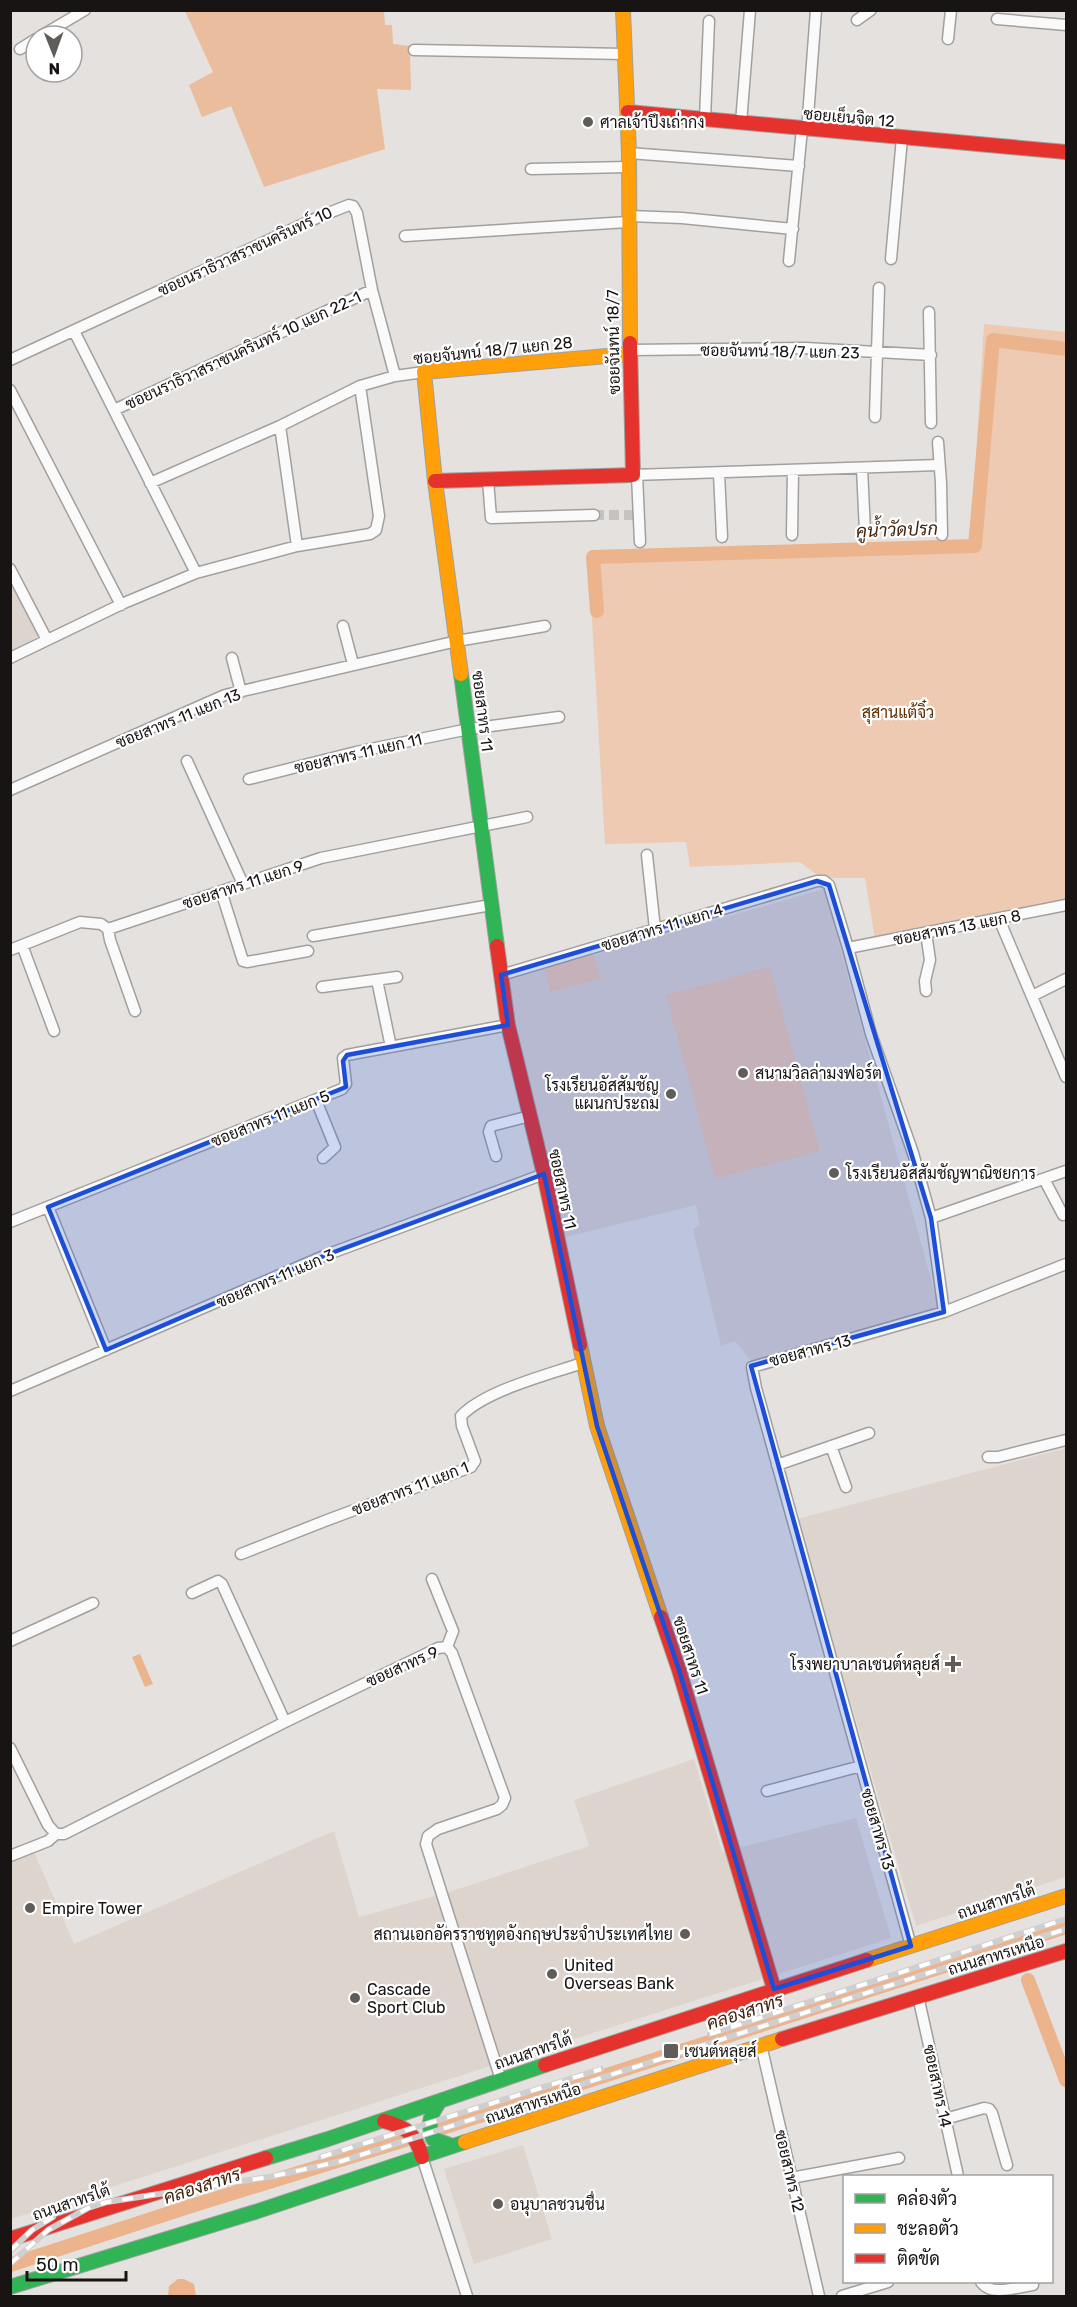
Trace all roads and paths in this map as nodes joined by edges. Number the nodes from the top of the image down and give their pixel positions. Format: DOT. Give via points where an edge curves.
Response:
graph roads {
  1 [pos="85,10"];
  2 [pos="623,10"];
  3 [pos="750,10"];
  4 [pos="816,10"];
  5 [pos="872,10"];
  6 [pos="951,10"];
  7 [pos="997,19"];
  8 [pos="857,20"];
  9 [pos="709,21"];
  10 [pos="61,24"];
  11 [pos="1066,25"];
  12 [pos="948,39"];
  13 [pos="24,46"];
  14 [pos="20,49"];
  15 [pos="414,50"];
  16 [pos="624,54"];
  17 [pos="628,112"];
  18 [pos="705,119"];
  19 [pos="741,123"];
  20 [pos="804,129"];
  21 [pos="902,138"];
  22 [pos="1066,152"];
  23 [pos="629,153"];
  24 [pos="799,166"];
  25 [pos="629,168"];
  26 [pos="531,169"];
  27 [pos="629,219"];
  28 [pos="793,230"];
  29 [pos="405,236"];
  30 [pos="891,259"];
  31 [pos="789,261"];
  32 [pos="879,288"];
  33 [pos="372,290"];
  34 [pos="929,312"];
  35 [pos="74,331"];
  36 [pos="630,352"];
  37 [pos="877,352"];
  38 [pos="931,356"];
  39 [pos="10,360"];
  40 [pos="424,372"];
  41 [pos="395,376"];
  42 [pos="360,386"];
  43 [pos="10,390"];
  44 [pos="114,410"];
  45 [pos="875,417"];
  46 [pos="931,423"];
  47 [pos="280,426"];
  48 [pos="938,442"];
  49 [pos="939,465"];
  50 [pos="862,468"];
  51 [pos="793,470"];
  52 [pos="719,473"];
  53 [pos="635,475"];
  54 [pos="488,480"];
  55 [pos="435,481"];
  56 [pos="150,483"];
  57 [pos="594,515"];
  58 [pos="865,532"];
  59 [pos="792,535"];
  60 [pos="942,535"];
  61 [pos="722,537"];
  62 [pos="640,542"];
  63 [pos="297,546"];
  64 [pos="10,569"];
  65 [pos="196,573"];
  66 [pos="121,604"];
  67 [pos="343,626"];
  68 [pos="545,626"];
  69 [pos="47,640"];
  70 [pos="457,641"];
  71 [pos="10,658"];
  72 [pos="232,658"];
  73 [pos="353,664"];
  74 [pos="241,692"];
  75 [pos="559,717"];
  76 [pos="468,729"];
  77 [pos="187,761"];
  78 [pos="249,779"];
  79 [pos="10,790"];
  80 [pos="527,817"];
  81 [pos="481,825"];
  82 [pos="647,855"];
  83 [pos="243,884"];
  84 [pos="221,891"];
  85 [pos="491,905"];
  86 [pos="1066,905"];
  87 [pos="999,919"];
  88 [pos="108,929"];
  89 [pos="655,929"];
  90 [pos="926,933"];
  91 [pos="313,936"];
  92 [pos="22,945"];
  93 [pos="848,948"];
  94 [pos="10,950"];
  95 [pos="308,951"];
  96 [pos="501,975"];
  97 [pos="397,977"];
  98 [pos="1066,979"];
  99 [pos="377,980"];
  100 [pos="322,987"];
  101 [pos="926,991"];
  102 [pos="1032,996"];
  103 [pos="135,1011"];
  104 [pos="508,1025"];
  105 [pos="54,1031"];
  106 [pos="391,1047"];
  107 [pos="1066,1077"];
  108 [pos="316,1100"];
  109 [pos="530,1116"];
  110 [pos="496,1156"];
  111 [pos="323,1158"];
  112 [pos="1066,1171"];
  113 [pos="544,1174"];
  114 [pos="1044,1179"];
  115 [pos="48,1207"];
  116 [pos="1063,1215"];
  117 [pos="931,1218"];
  118 [pos="10,1222"];
  119 [pos="1066,1264"];
  120 [pos="944,1312"];
  121 [pos="106,1350"];
  122 [pos="582,1363"];
  123 [pos="10,1391"];
  124 [pos="869,1433"];
  125 [pos="1066,1440"];
  126 [pos="831,1446"];
  127 [pos="988,1457"];
  128 [pos="777,1465"];
  129 [pos="846,1487"];
  130 [pos="242,1554"];
  131 [pos="432,1579"];
  132 [pos="192,1593"];
  133 [pos="93,1603"];
  134 [pos="10,1641"];
  135 [pos="447,1647"];
  136 [pos="285,1722"];
  137 [pos="10,1748"];
  138 [pos="861,1766"];
  139 [pos="767,1791"];
  140 [pos="56,1834"];
  141 [pos="10,1856"];
  142 [pos="1066,1896"];
  143 [pos="911,1946"];
  144 [pos="1066,1951"];
  145 [pos="774,1989"];
  146 [pos="918,1996"];
  147 [pos="761,2045"];
  148 [pos="501,2080"];
  149 [pos="440,2101"];
  150 [pos="945,2119"];
  151 [pos="384,2121"];
  152 [pos="453,2146"];
  153 [pos="422,2157"];
  154 [pos="899,2158"];
  155 [pos="1007,2165"];
  156 [pos="958,2175"];
  157 [pos="791,2178"];
  158 [pos="10,2239"];
  159 [pos="885,2283"];
  160 [pos="982,2283"];
  161 [pos="1033,2285"];
  162 [pos="10,2288"];
  163 [pos="466,2296"];
  164 [pos="819,2296"];
  165 [pos="842,2296"];
  1 -- 10 [label="street"];
  2 -- 16 [label="street, ซอยจันทน์ 18/7"];
  3 -- 19 [label="street"];
  4 -- 20 [label="street"];
  5 -- 8 [label="street"];
  6 -- 12 [label="street"];
  7 -- 11 [label="street"];
  9 -- 18 [label="street"];
  13 -- 14 [label="street"];
  15 -- 16 [label="street"];
  16 -- 17 [label="street, ซอยจันทน์ 18/7"];
  17 -- 18 [label="street, ซอยเย็นจิต 12"];
  17 -- 23 [label="street, ซอยจันทน์ 18/7"];
  18 -- 19 [label="street, ซอยเย็นจิต 12"];
  19 -- 20 [label="street, ซอยเย็นจิต 12"];
  20 -- 21 [label="street, ซอยเย็นจิต 12"];
  20 -- 24 [label="street"];
  21 -- 22 [label="street, ซอยเย็นจิต 12"];
  21 -- 30 [label="street"];
  23 -- 24 [label="street"];
  23 -- 25 [label="street, ซอยจันทน์ 18/7"];
  24 -- 28 [label="street"];
  25 -- 26 [label="street"];
  25 -- 27 [label="street, ซอยจันทน์ 18/7"];
  27 -- 28 [label="street" via="682,218"];
  27 -- 29 [label="street"];
  27 -- 36 [label="street, ซอยจันทน์ 18/7"];
  28 -- 31 [label="street"];
  32 -- 37 [label="street"];
  33 -- 35 [label="street, ซอยนราธิวาสราชนครินทร์ 10" via="357,213 353,206 345,205"];
  33 -- 41 [label="street, ซอยนราธิวาสราชนครินทร์ 10"];
  33 -- 44 [label="street, ซอยนราธิวาสราชนครินทร์ 10 แยก 22-1"];
  34 -- 38 [label="street"];
  35 -- 39 [label="street, ซอยนราธิวาสราชนครินทร์ 10"];
  35 -- 44 [label="street"];
  36 -- 37 [label="street, ซอยจันทน์ 18/7 แยก 23" via="805,348"];
  36 -- 40 [label="street, ซอยจันทน์ 18/7 แยก 28"];
  36 -- 53 [label="street, ซอยจันทน์ 18/7"];
  37 -- 38 [label="street, ซอยจันทน์ 18/7 แยก 23"];
  37 -- 45 [label="street"];
  38 -- 46 [label="street"];
  40 -- 41 [label="street, ซอยจันทน์ 18/7 แยก 28"];
  40 -- 55 [label="street, ซอยสาทร 11"];
  41 -- 42 [label="street, ซอยจันทน์ 18/7 แยก 28"];
  42 -- 47 [label="street, ซอยจันทน์ 18/7 แยก 28"];
  42 -- 63 [label="street" via="379,516 376,530 361,537"];
  43 -- 66 [label="street"];
  44 -- 56 [label="street"];
  47 -- 56 [label="street, ซอยจันทน์ 18/7 แยก 28"];
  47 -- 63 [label="street"];
  48 -- 49 [label="street"];
  49 -- 50 [label="street"];
  49 -- 60 [label="street"];
  50 -- 51 [label="street"];
  50 -- 58 [label="street"];
  51 -- 52 [label="street"];
  51 -- 59 [label="street"];
  52 -- 53 [label="street"];
  52 -- 61 [label="street"];
  53 -- 54 [label="street"];
  53 -- 62 [label="street"];
  54 -- 55 [label="street"];
  54 -- 57 [label="street" via="491,518"];
  55 -- 70 [label="street, ซอยสาทร 11"];
  56 -- 65 [label="street"];
  63 -- 65 [label="street"];
  64 -- 69 [label="street"];
  65 -- 66 [label="street"];
  66 -- 69 [label="street"];
  67 -- 73 [label="street"];
  68 -- 70 [label="street, ซอยสาทร 11 แยก 13"];
  69 -- 71 [label="street"];
  70 -- 73 [label="street, ซอยสาทร 11 แยก 13"];
  70 -- 76 [label="street, ซอยสาทร 11"];
  72 -- 74 [label="street"];
  73 -- 74 [label="street, ซอยสาทร 11 แยก 13"];
  74 -- 79 [label="street, ซอยสาทร 11 แยก 13" via="168,719"];
  75 -- 76 [label="street, ซอยสาทร 11 แยก 11"];
  76 -- 78 [label="street, ซอยสาทร 11 แยก 11"];
  76 -- 81 [label="street, ซอยสาทร 11"];
  77 -- 83 [label="street"];
  80 -- 81 [label="street, ซอยสาทร 11 แยก 9"];
  81 -- 83 [label="street, ซอยสาทร 11 แยก 9" via="331,855"];
  81 -- 85 [label="street, ซอยสาทร 11"];
  82 -- 89 [label="street"];
  83 -- 84 [label="street, ซอยสาทร 11 แยก 9"];
  84 -- 88 [label="street, ซอยสาทร 11 แยก 9"];
  84 -- 95 [label="street" via="243,961"];
  85 -- 91 [label="street"];
  85 -- 96 [label="street, ซอยสาทร 11"];
  86 -- 87 [label="street, ซอยสาทร 13 แยก 8"];
  87 -- 90 [label="street, ซอยสาทร 13 แยก 8"];
  87 -- 102 [label="street"];
  88 -- 92 [label="street" via="101,924 80,922"];
  88 -- 103 [label="street"];
  89 -- 93 [label="street, ซอยสาทร 11 แยก 4" via="824,881 829,885"];
  89 -- 96 [label="street, ซอยสาทร 11 แยก 4"];
  90 -- 93 [label="street, ซอยสาทร 13 แยก 8"];
  90 -- 101 [label="street" via="930,960"];
  92 -- 94 [label="street"];
  92 -- 105 [label="street"];
  93 -- 117 [label="street" via="871,1034 913,1152"];
  96 -- 104 [label="street, ซอยสาทร 11"];
  97 -- 99 [label="street"];
  98 -- 102 [label="street"];
  99 -- 100 [label="street"];
  99 -- 106 [label="street"];
  102 -- 107 [label="street"];
  104 -- 106 [label="street, ซอยสาทร 11 แยก 5"];
  104 -- 109 [label="street, ซอยสาทร 11"];
  106 -- 108 [label="street, ซอยสาทร 11 แยก 5" via="347,1055 343,1061 345,1087"];
  108 -- 111 [label="street" via="335,1147"];
  108 -- 115 [label="street, ซอยสาทร 11 แยก 5"];
  109 -- 110 [label="street" via="490,1127"];
  109 -- 113 [label="street, ซอยสาทร 11"];
  112 -- 114 [label="street"];
  113 -- 121 [label="street, ซอยสาทร 11 แยก 3" via="326,1256"];
  113 -- 122 [label="street, ซอยสาทร 11"];
  114 -- 116 [label="street"];
  114 -- 117 [label="street"];
  115 -- 118 [label="street, ซอยสาทร 11 แยก 5"];
  115 -- 121 [label="street"];
  117 -- 120 [label="street"];
  119 -- 120 [label="street"];
  120 -- 128 [label="street, ซอยสาทร 13" via="753,1365"];
  121 -- 123 [label="street, ซอยสาทร 11 แยก 3"];
  122 -- 130 [label="street, ซอยสาทร 11 แยก 1" via="498,1393 468,1409 461,1416 476,1461 471,1467"];
  122 -- 145 [label="street, ซอยสาทร 11" via="597,1426 680,1670"];
  124 -- 126 [label="street"];
  125 -- 127 [label="street"];
  126 -- 128 [label="street"];
  126 -- 129 [label="street"];
  128 -- 138 [label="street, ซอยสาทร 13"];
  131 -- 135 [label="street" via="453,1631"];
  132 -- 136 [label="street" via="213,1582 222,1584"];
  133 -- 134 [label="street"];
  135 -- 136 [label="street, ซอยสาทร 9"];
  135 -- 148 [label="street, ซอยสาทร 9" via="453,1653 504,1797 497,1809 438,1829 428,1836 426,1844"];
  136 -- 140 [label="street, ซอยสาทร 9" via="64,1834"];
  137 -- 140 [label="street"];
  138 -- 139 [label="street"];
  138 -- 143 [label="street, ซอยสาทร 13"];
  140 -- 141 [label="street, ซอยสาทร 9"];
  142 -- 143 [label="street, ถนนสาทรใต้"];
  143 -- 145 [label="street, ถนนสาทรใต้"];
  144 -- 146 [label="street, ถนนสาทรเหนือ"];
  145 -- 148 [label="street, ถนนสาทรใต้"];
  146 -- 147 [label="street, ถนนสาทรเหนือ"];
  146 -- 150 [label="street, ซอยสาทร 14"];
  147 -- 152 [label="street, ถนนสาทรเหนือ"];
  147 -- 157 [label="street, ซอยสาทร 12"];
  148 -- 149 [label="street, ถนนสาทรใต้"];
  149 -- 151 [label="street, ถนนสาทรใต้"];
  149 -- 152 [label="street" via="428,2117 428,2129 433,2139"];
  150 -- 155 [label="street" via="988,2109"];
  150 -- 156 [label="street, ซอยสาทร 14"];
  151 -- 153 [label="street" via="405,2126 416,2139"];
  151 -- 158 [label="street, ถนนสาทรใต้"];
  152 -- 153 [label="street, ถนนสาทรเหนือ"];
  153 -- 162 [label="street, ถนนสาทรเหนือ"];
  153 -- 163 [label="street"];
  154 -- 157 [label="street"];
  157 -- 164 [label="street, ซอยสาทร 12"];
  159 -- 165 [label="street"];
  160 -- 161 [label="street" via="992,2291"];
}
